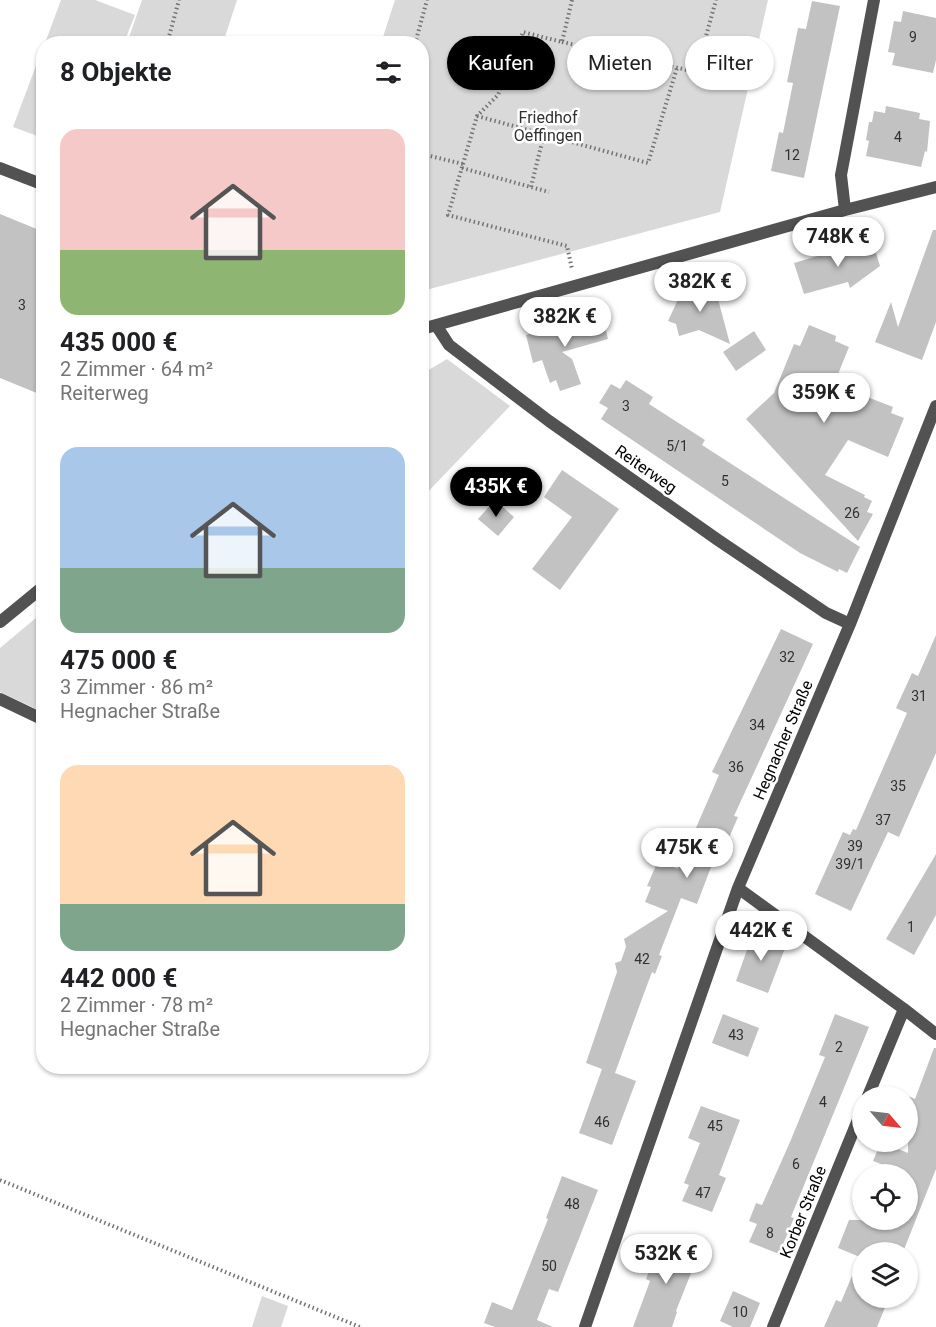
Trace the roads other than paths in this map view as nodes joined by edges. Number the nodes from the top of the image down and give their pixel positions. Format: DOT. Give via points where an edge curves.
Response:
graph roads {
  1 [pos="874,0"];
  2 [pos="0,168"];
  3 [pos="36,182"];
  4 [pos="936,187"];
  5 [pos="845,210"];
  6 [pos="436,324"];
  7 [pos="429,326"];
  8 [pos="936,406"];
  9 [pos="36,593"];
  10 [pos="0,622"];
  11 [pos="850,624"];
  12 [pos="0,699"];
  13 [pos="36,716"];
  14 [pos="738,888"];
  15 [pos="904,1009"];
  16 [pos="936,1034"];
  17 [pos="872,1086"];
  18 [pos="852,1134"];
  19 [pos="585,1327"];
  20 [pos="773,1327"];
  1 -- 5 [label="street" via="841,175"];
  2 -- 3 [label="street"];
  4 -- 5 [label="street"];
  5 -- 6 [label="street"];
  6 -- 7 [label="street"];
  6 -- 11 [label="street, Reiterweg" via="449,345 549,421 826,613"];
  8 -- 11 [label="street, Hegnacher Straße"];
  9 -- 10 [label="street"];
  11 -- 14 [label="street, Hegnacher Straße"];
  12 -- 13 [label="street"];
  14 -- 15 [label="street"];
  14 -- 19 [label="street, Hegnacher Straße"];
  15 -- 16 [label="street"];
  15 -- 17 [label="street"];
  18 -- 20 [label="street, Korber Straße"];
}
